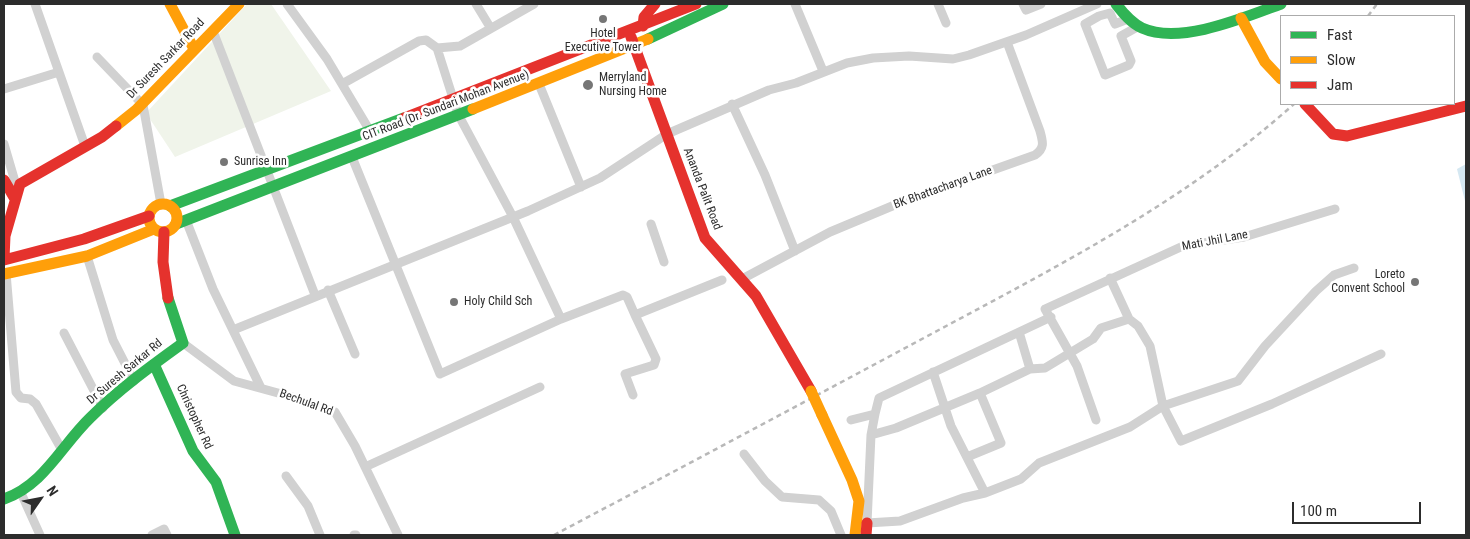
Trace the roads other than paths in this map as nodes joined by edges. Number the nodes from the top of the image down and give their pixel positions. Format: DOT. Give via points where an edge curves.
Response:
graph roads {
  1 [pos="35,4"];
  2 [pos="170,4"];
  3 [pos="239,4"];
  4 [pos="287,4"];
  5 [pos="476,4"];
  6 [pos="534,4"];
  7 [pos="655,4"];
  8 [pos="696,4"];
  9 [pos="723,4"];
  10 [pos="794,4"];
  11 [pos="938,4"];
  12 [pos="1023,4"];
  13 [pos="1041,4"];
  14 [pos="1097,4"];
  15 [pos="1116,4"];
  16 [pos="1281,4"];
  17 [pos="680,8"];
  18 [pos="1128,18"];
  19 [pos="1241,18"];
  20 [pos="946,22"];
  21 [pos="1116,24"];
  22 [pos="643,26"];
  23 [pos="1139,26"];
  24 [pos="490,28"];
  25 [pos="212,31"];
  26 [pos="629,31"];
  27 [pos="1121,36"];
  28 [pos="1006,42"];
  29 [pos="634,44"];
  30 [pos="437,48"];
  31 [pos="194,49"];
  32 [pos="98,57"];
  33 [pos="823,71"];
  34 [pos="59,72"];
  35 [pos="1280,78"];
  36 [pos="342,84"];
  37 [pos="539,84"];
  38 [pos="4,89"];
  39 [pos="453,97"];
  40 [pos="142,104"];
  41 [pos="732,104"];
  42 [pos="1306,105"];
  43 [pos="1466,106"];
  44 [pos="458,114"];
  45 [pos="370,131"];
  46 [pos="667,134"];
  47 [pos="4,144"];
  48 [pos="85,146"];
  49 [pos="352,157"];
  50 [pos="266,171"];
  51 [pos="4,180"];
  52 [pos="21,183"];
  53 [pos="272,187"];
  54 [pos="581,187"];
  55 [pos="15,199"];
  56 [pos="166,205"];
  57 [pos="1335,209"];
  58 [pos="149,216"];
  59 [pos="514,217"];
  60 [pos="181,222"];
  61 [pos="651,224"];
  62 [pos="159,231"];
  63 [pos="795,251"];
  64 [pos="87,256"];
  65 [pos="4,260"];
  66 [pos="664,262"];
  67 [pos="395,264"];
  68 [pos="1354,268"];
  69 [pos="5,274"];
  70 [pos="1110,278"];
  71 [pos="742,279"];
  72 [pos="722,280"];
  73 [pos="328,290"];
  74 [pos="315,295"];
  75 [pos="1048,313"];
  76 [pos="636,316"];
  77 [pos="561,319"];
  78 [pos="1129,319"];
  79 [pos="233,330"];
  80 [pos="64,332"];
  81 [pos="1019,332"];
  82 [pos="183,343"];
  83 [pos="355,354"];
  84 [pos="1070,354"];
  85 [pos="1381,354"];
  86 [pos="154,364"];
  87 [pos="1030,369"];
  88 [pos="933,372"];
  89 [pos="134,381"];
  90 [pos="540,387"];
  91 [pos="261,388"];
  92 [pos="980,393"];
  93 [pos="633,395"];
  94 [pos="1163,406"];
  95 [pos="103,408"];
  96 [pos="945,408"];
  97 [pos="875,414"];
  98 [pos="851,420"];
  99 [pos="1096,420"];
  100 [pos="871,436"];
  101 [pos="62,450"];
  102 [pos="744,454"];
  103 [pos="967,457"];
  104 [pos="365,467"];
  105 [pos="286,476"];
  106 [pos="21,493"];
  107 [pos="985,493"];
  108 [pos="4,499"];
  109 [pos="867,523"];
  110 [pos="40,535"];
  111 [pos="152,535"];
  112 [pos="167,535"];
  113 [pos="235,535"];
  114 [pos="320,535"];
  115 [pos="398,535"];
  116 [pos="841,535"];
  117 [pos="855,535"];
  118 [pos="866,535"];
  1 -- 34 [label="street"];
  2 -- 31 [label="street"];
  3 -- 25 [label="street, Dr Suresh Sarkar Road"];
  4 -- 36 [label="street"];
  5 -- 24 [label="street"];
  6 -- 24 [label="street"];
  7 -- 22 [label="street" via="644,17"];
  8 -- 17 [label="street, CIT Road (Dr. Sundari Mohan Avenue)"];
  9 -- 29 [label="street, CIT Road (Dr. Sundari Mohan Avenue)"];
  10 -- 33 [label="street"];
  11 -- 20 [label="street"];
  12 -- 13 [label="street" via="1026,10"];
  14 -- 28 [label="street"];
  15 -- 18 [label="street"];
  16 -- 19 [label="street"];
  17 -- 22 [label="street, CIT Road (Dr. Sundari Mohan Avenue)"];
  18 -- 21 [label="street"];
  18 -- 23 [label="street"];
  19 -- 23 [label="street" via="1206,30 1148,31"];
  19 -- 35 [label="street" via="1265,62"];
  21 -- 27 [label="street"];
  21 -- 27 [label="street" via="1110,13 1106,13 1085,24 1105,75 1126,67 1131,61"];
  22 -- 26 [label="street, CIT Road (Dr. Sundari Mohan Avenue)"];
  23 -- 27 [label="street"];
  24 -- 30 [label="street" via="460,46"];
  25 -- 31 [label="street, Dr Suresh Sarkar Road"];
  25 -- 50 [label="street"];
  26 -- 29 [label="street, Ananda Palit Road"];
  26 -- 39 [label="street, CIT Road (Dr. Sundari Mohan Avenue)"];
  28 -- 33 [label="street" via="953,59 873,58"];
  28 -- 63 [label="street, BK Bhattacharya Lane" via="1040,131 1043,144 1040,151 896,204"];
  29 -- 37 [label="street, CIT Road (Dr. Sundari Mohan Avenue)"];
  29 -- 46 [label="street, Ananda Palit Road"];
  30 -- 36 [label="street" via="426,40 419,41"];
  30 -- 39 [label="street"];
  31 -- 40 [label="street, Dr Suresh Sarkar Road"];
  32 -- 40 [label="street"];
  33 -- 41 [label="street"];
  34 -- 38 [label="street"];
  34 -- 48 [label="street"];
  36 -- 45 [label="street"];
  37 -- 44 [label="street, CIT Road (Dr. Sundari Mohan Avenue)"];
  37 -- 54 [label="street"];
  39 -- 44 [label="street"];
  39 -- 45 [label="street, CIT Road (Dr. Sundari Mohan Avenue)"];
  40 -- 48 [label="street, Dr Suresh Sarkar Road" via="102,137"];
  40 -- 56 [label="street"];
  41 -- 46 [label="street"];
  41 -- 63 [label="street"];
  42 -- 43 [label="street" via="1333,134 1348,136"];
  44 -- 49 [label="street, CIT Road (Dr. Sundari Mohan Avenue)"];
  44 -- 59 [label="street"];
  45 -- 50 [label="street, CIT Road (Dr. Sundari Mohan Avenue)"];
  46 -- 54 [label="street"];
  46 -- 71 [label="street, Ananda Palit Road" via="705,238"];
  47 -- 52 [label="street" via="16,185"];
  48 -- 52 [label="street, Dr Suresh Sarkar Road"];
  49 -- 53 [label="street, CIT Road (Dr. Sundari Mohan Avenue)"];
  49 -- 67 [label="street"];
  50 -- 53 [label="street"];
  50 -- 56 [label="street, CIT Road (Dr. Sundari Mohan Avenue)"];
  51 -- 55 [label="street"];
  52 -- 55 [label="street"];
  53 -- 60 [label="street, CIT Road (Dr. Sundari Mohan Avenue)"];
  53 -- 74 [label="street"];
  54 -- 59 [label="street"];
  55 -- 65 [label="street" via="5,236"];
  56 -- 58 [label="street" via="153,208"];
  56 -- 60 [label="street"];
  57 -- 70 [label="street, Mati Jhil Lane" via="1244,237 1183,246"];
  58 -- 62 [label="street"];
  58 -- 65 [label="street" via="84,239"];
  59 -- 67 [label="street"];
  59 -- 77 [label="street"];
  60 -- 62 [label="street" via="173,228"];
  60 -- 79 [label="street"];
  61 -- 66 [label="street"];
  62 -- 64 [label="street"];
  62 -- 82 [label="street, Dr Suresh Sarkar Rd" via="168,302"];
  63 -- 71 [label="street, BK Bhattacharya Lane"];
  64 -- 69 [label="street"];
  64 -- 89 [label="street" via="113,340"];
  65 -- 69 [label="street"];
  67 -- 73 [label="street"];
  67 -- 77 [label="street" via="440,374"];
  68 -- 94 [label="street" via="1334,274 1316,291 1265,346 1238,381"];
  69 -- 101 [label="street" via="16,392 21,398 36,404"];
  70 -- 75 [label="street, Mati Jhil Lane"];
  70 -- 78 [label="street"];
  71 -- 117 [label="street, Ananda Palit Road, bridge" via="774,322 811,391 852,480 859,501"];
  72 -- 76 [label="street"];
  73 -- 74 [label="street"];
  73 -- 83 [label="street"];
  74 -- 79 [label="street"];
  75 -- 81 [label="street, Mati Jhil Lane"];
  75 -- 84 [label="street"];
  76 -- 77 [label="street" via="623,295"];
  76 -- 93 [label="street" via="656,359 654,365 625,374"];
  78 -- 84 [label="street" via="1101,328 1093,339"];
  78 -- 94 [label="street" via="1138,326 1150,346"];
  79 -- 91 [label="street"];
  80 -- 95 [label="street"];
  81 -- 87 [label="street"];
  81 -- 88 [label="street, Mati Jhil Lane"];
  82 -- 86 [label="street, Dr Suresh Sarkar Rd"];
  82 -- 91 [label="street, Bechulal Rd" via="234,381"];
  84 -- 87 [label="street" via="1045,368"];
  84 -- 99 [label="street" via="1086,387"];
  85 -- 94 [label="street" via="1181,441"];
  86 -- 89 [label="street, Dr Suresh Sarkar Rd"];
  86 -- 113 [label="street, Christopher Rd" via="193,451 216,482"];
  87 -- 92 [label="street"];
  88 -- 96 [label="street"];
  88 -- 97 [label="street, Mati Jhil Lane" via="879,398"];
  89 -- 95 [label="street, Dr Suresh Sarkar Rd"];
  90 -- 104 [label="street"];
  91 -- 104 [label="street, Bechulal Rd" via="335,412"];
  92 -- 96 [label="street"];
  92 -- 103 [label="street" via="1001,442"];
  94 -- 107 [label="street" via="1130,427 1039,463 1021,479"];
  95 -- 101 [label="street, Dr Suresh Sarkar Rd"];
  96 -- 100 [label="street"];
  96 -- 103 [label="street"];
  97 -- 98 [label="street"];
  97 -- 100 [label="street"];
  100 -- 109 [label="street"];
  101 -- 106 [label="street, Dr Suresh Sarkar Rd" via="37,481"];
  102 -- 116 [label="street" via="782,497 819,500 831,511"];
  103 -- 107 [label="street"];
  104 -- 115 [label="street, Bechulal Rd"];
  105 -- 114 [label="street" via="308,506"];
  106 -- 108 [label="street, Dr Suresh Sarkar Rd"];
  106 -- 110 [label="street"];
  107 -- 109 [label="street" via="900,521"];
  109 -- 118 [label="street"];
  111 -- 112 [label="street" via="164,529"];
}
